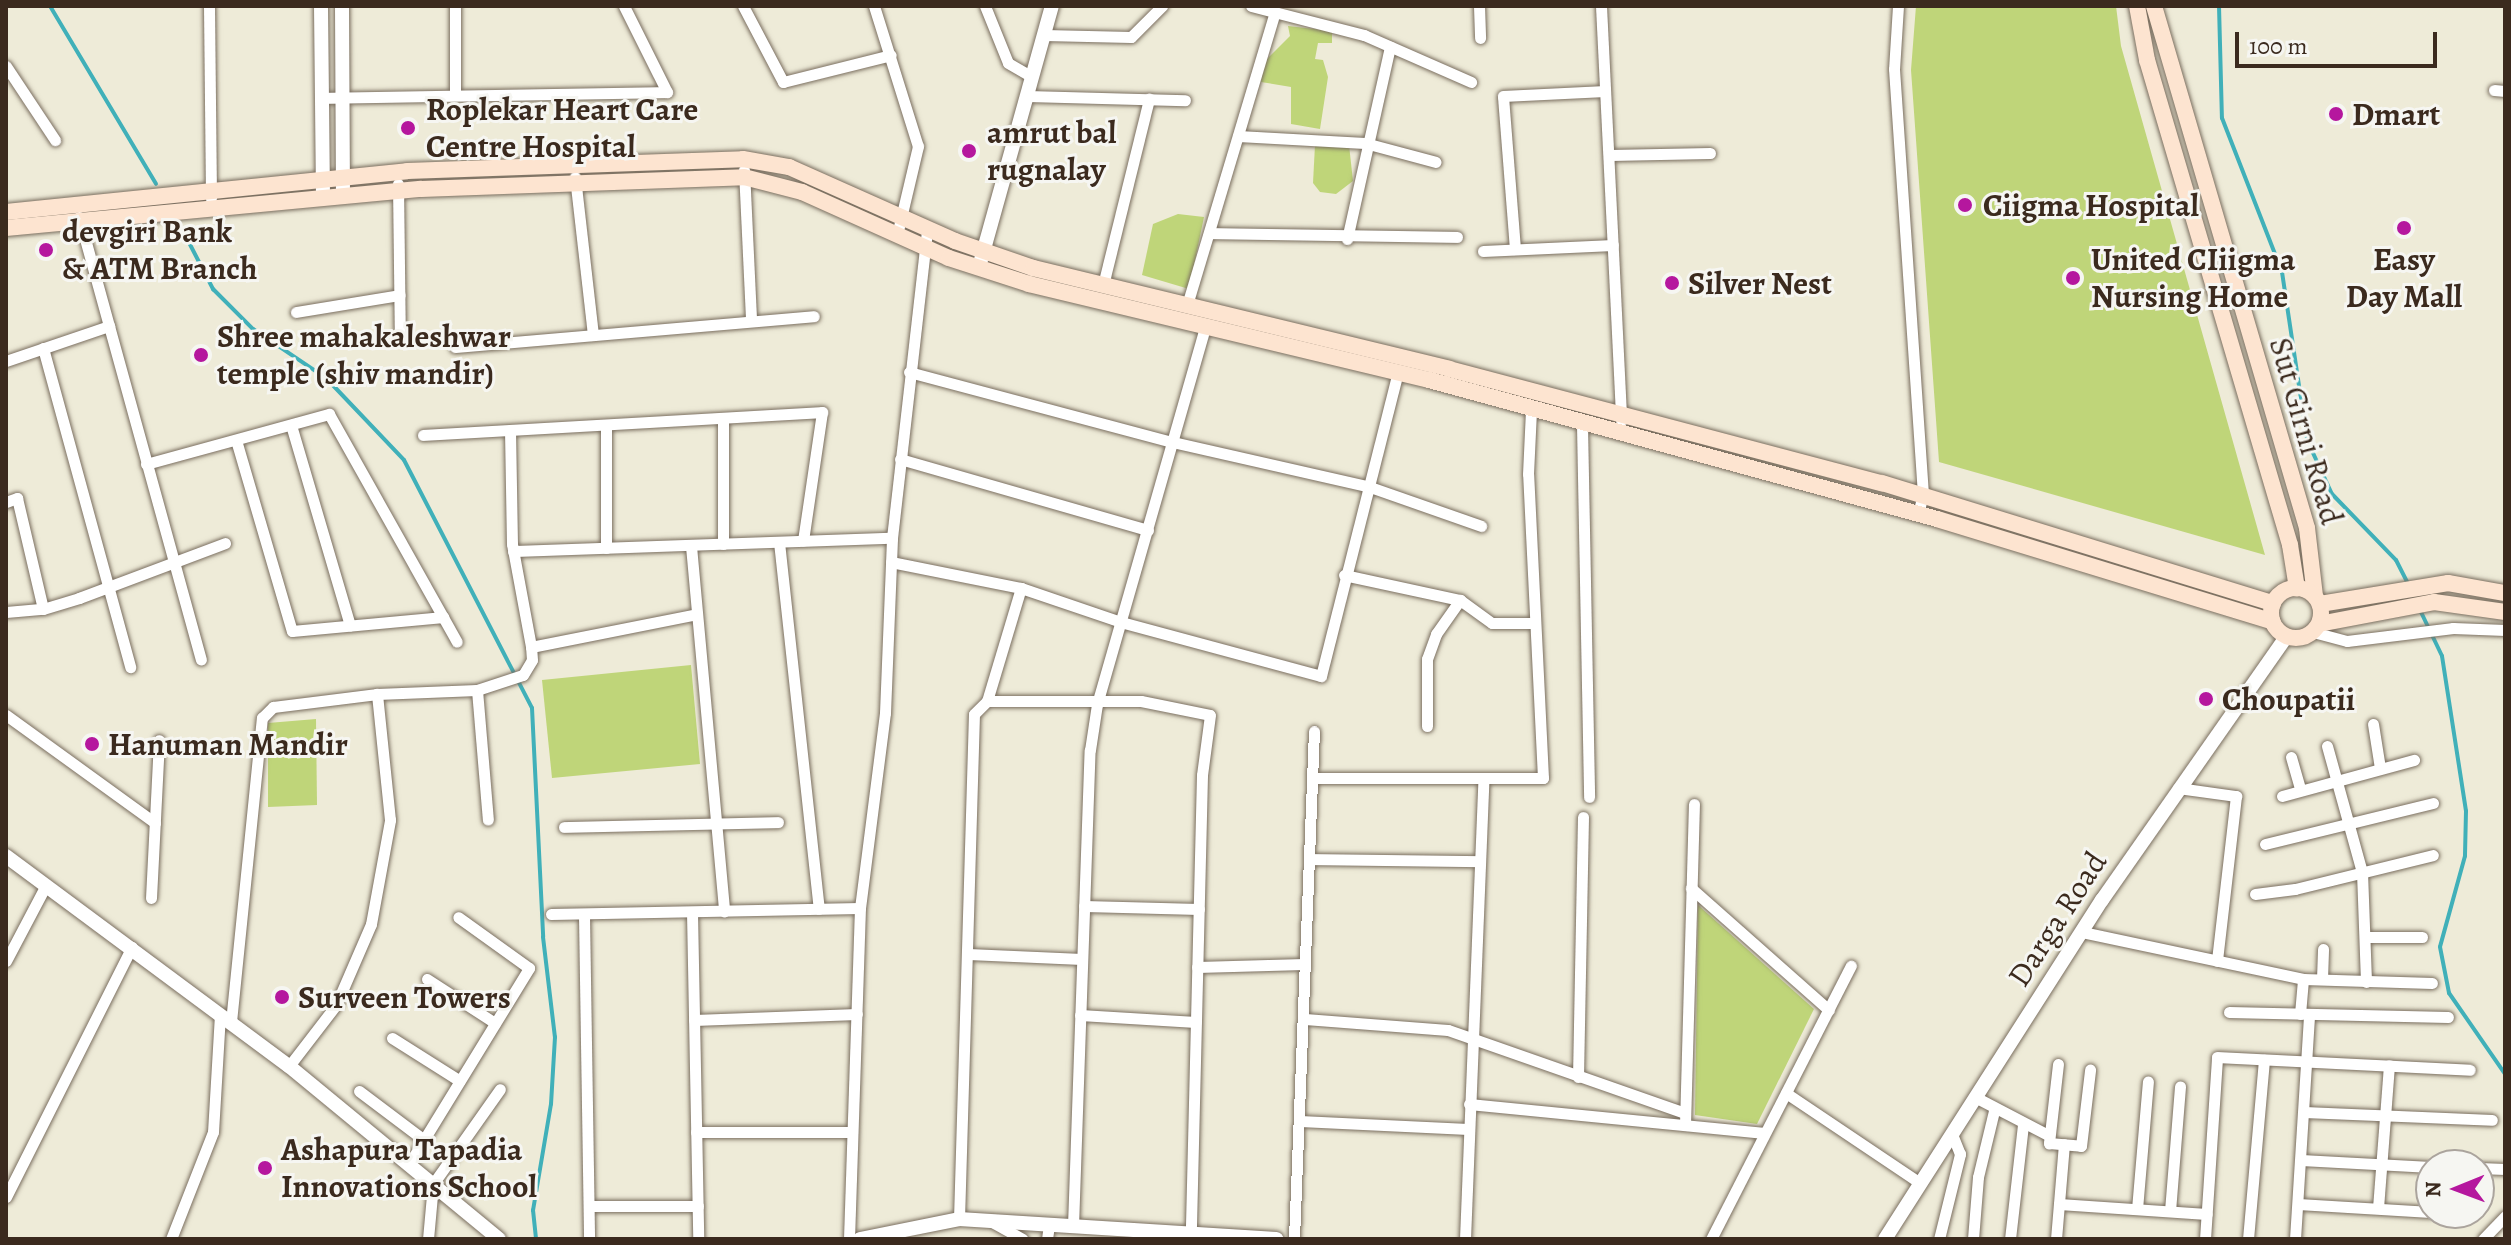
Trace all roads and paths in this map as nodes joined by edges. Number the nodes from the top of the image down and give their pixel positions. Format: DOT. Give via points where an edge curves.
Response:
graph roads {
  1 [pos="209,6"];
  2 [pos="321,6"];
  3 [pos="342,6"];
  4 [pos="455,6"];
  5 [pos="624,6"];
  6 [pos="743,6"];
  7 [pos="874,6"];
  8 [pos="985,6"];
  9 [pos="1052,6"];
  10 [pos="1162,6"];
  11 [pos="1251,6"];
  12 [pos="1479,6"];
  13 [pos="1601,6"];
  14 [pos="1898,6"];
  15 [pos="2137,6"];
  16 [pos="2154,6"];
  17 [pos="1275,12"];
  18 [pos="1044,35"];
  19 [pos="1480,38"];
  20 [pos="1390,47"];
  21 [pos="891,55"];
  22 [pos="6,66"];
  23 [pos="1032,77"];
  24 [pos="1471,82"];
  25 [pos="1605,91"];
  26 [pos="455,95"];
  27 [pos="1027,96"];
  28 [pos="343,97"];
  29 [pos="322,98"];
  30 [pos="1149,99"];
  31 [pos="1185,100"];
  32 [pos="1238,136"];
  33 [pos="55,140"];
  34 [pos="1365,143"];
  35 [pos="1710,153"];
  36 [pos="1610,155"];
  37 [pos="743,159"];
  38 [pos="1436,162"];
  39 [pos="575,165"];
  40 [pos="398,172"];
  41 [pos="343,177"];
  42 [pos="744,177"];
  43 [pos="323,179"];
  44 [pos="576,183"];
  45 [pos="398,191"];
  46 [pos="343,195"];
  47 [pos="323,197"];
  48 [pos="211,199"];
  49 [pos="6,212"];
  50 [pos="78,212"];
  51 [pos="902,218"];
  52 [pos="6,228"];
  53 [pos="927,229"];
  54 [pos="1209,233"];
  55 [pos="897,235"];
  56 [pos="1457,237"];
  57 [pos="1347,239"];
  58 [pos="1613,245"];
  59 [pos="925,247"];
  60 [pos="1515,249"];
  61 [pos="1483,251"];
  62 [pos="981,259"];
  63 [pos="1103,285"];
  64 [pos="400,295"];
  65 [pos="1187,305"];
  66 [pos="296,312"];
  67 [pos="814,316"];
  68 [pos="751,321"];
  69 [pos="109,326"];
  70 [pos="1205,328"];
  71 [pos="593,335"];
  72 [pos="400,337"];
  73 [pos="455,347"];
  74 [pos="43,348"];
  75 [pos="6,361"];
  76 [pos="909,372"];
  77 [pos="1397,375"];
  78 [pos="1531,410"];
  79 [pos="1621,417"];
  80 [pos="723,418"];
  81 [pos="291,425"];
  82 [pos="606,425"];
  83 [pos="1582,425"];
  84 [pos="510,430"];
  85 [pos="423,435"];
  86 [pos="1623,435"];
  87 [pos="236,440"];
  88 [pos="1173,442"];
  89 [pos="900,459"];
  90 [pos="146,464"];
  91 [pos="1367,486"];
  92 [pos="1923,494"];
  93 [pos="6,502"];
  94 [pos="1918,514"];
  95 [pos="1481,526"];
  96 [pos="1148,530"];
  97 [pos="892,538"];
  98 [pos="803,541"];
  99 [pos="779,542"];
  100 [pos="225,543"];
  101 [pos="723,544"];
  102 [pos="691,546"];
  103 [pos="606,548"];
  104 [pos="513,551"];
  105 [pos="177,562"];
  106 [pos="891,562"];
  107 [pos="1344,575"];
  108 [pos="110,587"];
  109 [pos="1021,588"];
  110 [pos="2297,588"];
  111 [pos="2505,593"];
  112 [pos="1460,600"];
  113 [pos="2317,600"];
  114 [pos="2273,603"];
  115 [pos="43,609"];
  116 [pos="6,612"];
  117 [pos="2505,612"];
  118 [pos="697,614"];
  119 [pos="443,617"];
  120 [pos="1121,622"];
  121 [pos="2273,622"];
  122 [pos="1535,623"];
  123 [pos="350,626"];
  124 [pos="2316,628"];
  125 [pos="2505,630"];
  126 [pos="2286,637"];
  127 [pos="457,642"];
  128 [pos="531,647"];
  129 [pos="201,659"];
  130 [pos="130,667"];
  131 [pos="477,690"];
  132 [pos="377,694"];
  133 [pos="987,701"];
  134 [pos="1097,704"];
  135 [pos="6,715"];
  136 [pos="2373,724"];
  137 [pos="1427,726"];
  138 [pos="1314,731"];
  139 [pos="159,740"];
  140 [pos="2327,746"];
  141 [pos="2291,757"];
  142 [pos="2414,760"];
  143 [pos="2380,768"];
  144 [pos="1313,778"];
  145 [pos="2338,779"];
  146 [pos="1483,781"];
  147 [pos="2178,788"];
  148 [pos="2300,789"];
  149 [pos="2282,796"];
  150 [pos="1589,797"];
  151 [pos="2433,803"];
  152 [pos="1694,804"];
  153 [pos="1583,817"];
  154 [pos="488,820"];
  155 [pos="778,822"];
  156 [pos="155,823"];
  157 [pos="716,823"];
  158 [pos="2349,824"];
  159 [pos="564,827"];
  160 [pos="2265,844"];
  161 [pos="2433,855"];
  162 [pos="6,856"];
  163 [pos="1310,859"];
  164 [pos="1479,861"];
  165 [pos="2362,872"];
  166 [pos="46,885"];
  167 [pos="1691,888"];
  168 [pos="2255,894"];
  169 [pos="151,898"];
  170 [pos="1084,906"];
  171 [pos="860,908"];
  172 [pos="819,909"];
  173 [pos="1199,909"];
  174 [pos="692,912"];
  175 [pos="724,912"];
  176 [pos="551,914"];
  177 [pos="584,915"];
  178 [pos="458,917"];
  179 [pos="2082,932"];
  180 [pos="2366,937"];
  181 [pos="2422,937"];
  182 [pos="132,947"];
  183 [pos="2323,949"];
  184 [pos="968,954"];
  185 [pos="1082,959"];
  186 [pos="6,961"];
  187 [pos="2217,961"];
  188 [pos="1304,964"];
  189 [pos="1851,966"];
  190 [pos="1197,967"];
  191 [pos="427,979"];
  192 [pos="2303,979"];
  193 [pos="2322,979"];
  194 [pos="2366,982"];
  195 [pos="2432,983"];
  196 [pos="1829,1010"];
  197 [pos="2229,1012"];
  198 [pos="857,1014"];
  199 [pos="2304,1014"];
  200 [pos="1080,1015"];
  201 [pos="2448,1017"];
  202 [pos="225,1018"];
  203 [pos="1305,1019"];
  204 [pos="694,1020"];
  205 [pos="1196,1022"];
  206 [pos="495,1023"];
  207 [pos="392,1038"];
  208 [pos="1472,1040"];
  209 [pos="2264,1060"];
  210 [pos="2307,1061"];
  211 [pos="2058,1064"];
  212 [pos="2389,1065"];
  213 [pos="289,1066"];
  214 [pos="2090,1070"];
  215 [pos="2470,1070"];
  216 [pos="1578,1077"];
  217 [pos="460,1081"];
  218 [pos="2148,1081"];
  219 [pos="2180,1086"];
  220 [pos="500,1089"];
  221 [pos="359,1091"];
  222 [pos="1786,1093"];
  223 [pos="1975,1097"];
  224 [pos="1469,1104"];
  225 [pos="1994,1111"];
  226 [pos="2304,1112"];
  227 [pos="2385,1116"];
  228 [pos="1685,1119"];
  229 [pos="2492,1120"];
  230 [pos="1300,1121"];
  231 [pos="2023,1125"];
  232 [pos="1468,1129"];
  233 [pos="696,1132"];
  234 [pos="852,1132"];
  235 [pos="1765,1133"];
  236 [pos="1952,1134"];
  237 [pos="2048,1135"];
  238 [pos="424,1140"];
  239 [pos="2064,1144"];
  240 [pos="2301,1160"];
  241 [pos="409,1164"];
  242 [pos="2382,1165"];
  243 [pos="2415,1166"];
  244 [pos="1920,1183"];
  245 [pos="433,1184"];
  246 [pos="6,1197"];
  247 [pos="2059,1204"];
  248 [pos="2298,1204"];
  249 [pos="589,1206"];
  250 [pos="698,1206"];
  251 [pos="2378,1208"];
  252 [pos="2137,1209"];
  253 [pos="2170,1211"];
  254 [pos="2415,1211"];
  255 [pos="2207,1214"];
  256 [pos="2505,1216"];
  257 [pos="959,1219"];
  258 [pos="991,1221"];
  259 [pos="1073,1226"];
  260 [pos="921,1232"];
  261 [pos="1048,1232"];
  262 [pos="1187,1235"];
  263 [pos="171,1239"];
  264 [pos="428,1239"];
  265 [pos="499,1239"];
  266 [pos="589,1239"];
  267 [pos="698,1239"];
  268 [pos="849,1239"];
  269 [pos="860,1239"];
  270 [pos="1023,1239"];
  271 [pos="1276,1239"];
  272 [pos="1294,1239"];
  273 [pos="1465,1239"];
  274 [pos="1711,1239"];
  275 [pos="1885,1239"];
  276 [pos="1939,1239"];
  277 [pos="1973,1239"];
  278 [pos="2010,1239"];
  279 [pos="2056,1239"];
  280 [pos="2205,1239"];
  281 [pos="2248,1239"];
  282 [pos="2295,1239"];
  283 [pos="2483,1239"];
  1 -- 48 [label="street"];
  2 -- 29 [label="street"];
  3 -- 28 [label="street"];
  4 -- 26 [label="street"];
  5 -- 26 [label="street" via="667,92"];
  6 -- 21 [label="street" via="783,82"];
  7 -- 21 [label="street"];
  8 -- 23 [label="street" via="1008,63"];
  9 -- 18 [label="street"];
  10 -- 18 [label="street" via="1131,37"];
  11 -- 17 [label="street"];
  12 -- 19 [label="street"];
  13 -- 25 [label="street"];
  14 -- 92 [label="street" via="1894,69"];
  15 -- 110 [label="main road" via="2147,60 2290,545"];
  16 -- 113 [label="main road, Sut Girni Road" via="2307,528"];
  17 -- 20 [label="street"];
  17 -- 32 [label="street"];
  18 -- 23 [label="street"];
  20 -- 24 [label="street"];
  20 -- 34 [label="street"];
  21 -- 51 [label="street" via="918,146"];
  22 -- 33 [label="street"];
  23 -- 27 [label="street"];
  25 -- 36 [label="street"];
  25 -- 60 [label="street" via="1503,96"];
  26 -- 28 [label="street"];
  27 -- 30 [label="street"];
  27 -- 62 [label="street"];
  28 -- 29 [label="street"];
  28 -- 41 [label="street"];
  29 -- 43 [label="street"];
  30 -- 31 [label="street"];
  30 -- 63 [label="street"];
  32 -- 34 [label="street"];
  32 -- 54 [label="street"];
  34 -- 38 [label="street"];
  34 -- 57 [label="street"];
  35 -- 36 [label="street"];
  36 -- 58 [label="street"];
  37 -- 39 [label="main road"];
  37 -- 42 [label="street"];
  37 -- 51 [label="main road" via="789,167"];
  39 -- 40 [label="main road"];
  39 -- 44 [label="street"];
  40 -- 41 [label="main road"];
  40 -- 45 [label="street"];
  41 -- 43 [label="main road"];
  41 -- 46 [label="street"];
  42 -- 44 [label="main road"];
  42 -- 55 [label="main road" via="802,192"];
  42 -- 68 [label="street"];
  43 -- 47 [label="street"];
  43 -- 48 [label="main road"];
  44 -- 45 [label="main road"];
  44 -- 71 [label="street"];
  45 -- 46 [label="main road"];
  45 -- 64 [label="street"];
  46 -- 47 [label="main road"];
  47 -- 48 [label="main road"];
  48 -- 50 [label="main road"];
  49 -- 50 [label="main road"];
  50 -- 52 [label="main road"];
  50 -- 69 [label="street"];
  51 -- 53 [label="main road"];
  51 -- 55 [label="street"];
  53 -- 59 [label="street"];
  53 -- 62 [label="main road"];
  54 -- 57 [label="street"];
  54 -- 65 [label="street"];
  55 -- 59 [label="main road"];
  56 -- 57 [label="street"];
  58 -- 60 [label="street"];
  58 -- 79 [label="street"];
  59 -- 62 [label="main road"];
  59 -- 76 [label="street"];
  60 -- 61 [label="street"];
  62 -- 63 [label="main road"];
  62 -- 70 [label="main road"];
  63 -- 65 [label="main road"];
  64 -- 66 [label="street"];
  64 -- 72 [label="street"];
  65 -- 79 [label="main road"];
  67 -- 68 [label="street"];
  68 -- 71 [label="street"];
  69 -- 74 [label="street"];
  69 -- 90 [label="street"];
  70 -- 77 [label="main road"];
  70 -- 88 [label="street"];
  71 -- 73 [label="street"];
  74 -- 75 [label="street"];
  74 -- 108 [label="street"];
  76 -- 88 [label="street"];
  76 -- 89 [label="street"];
  77 -- 78 [label="main road"];
  77 -- 91 [label="street"];
  78 -- 83 [label="main road"];
  78 -- 122 [label="street" via="1528,474"];
  79 -- 86 [label="street"];
  79 -- 92 [label="main road"];
  80 -- 82 [label="street"];
  80 -- 98 [label="street" via="822,412"];
  80 -- 101 [label="street"];
  81 -- 87 [label="street"];
  81 -- 119 [label="street" via="329,414"];
  81 -- 123 [label="street"];
  82 -- 84 [label="street"];
  82 -- 103 [label="street"];
  83 -- 86 [label="main road"];
  83 -- 150 [label="street"];
  84 -- 85 [label="street"];
  84 -- 104 [label="street"];
  86 -- 94 [label="main road"];
  87 -- 90 [label="street"];
  87 -- 123 [label="street" via="292,631"];
  88 -- 91 [label="street"];
  88 -- 96 [label="street"];
  89 -- 96 [label="street"];
  89 -- 97 [label="street"];
  90 -- 105 [label="street"];
  91 -- 95 [label="street"];
  91 -- 107 [label="street"];
  92 -- 94 [label="street"];
  92 -- 114 [label="main road"];
  93 -- 115 [label="street" via="17,498"];
  94 -- 121 [label="main road"];
  96 -- 120 [label="street"];
  97 -- 98 [label="street"];
  97 -- 106 [label="street"];
  98 -- 99 [label="street"];
  99 -- 101 [label="street"];
  99 -- 172 [label="street"];
  100 -- 105 [label="street"];
  101 -- 102 [label="street"];
  102 -- 103 [label="street"];
  102 -- 118 [label="street"];
  103 -- 104 [label="street"];
  104 -- 128 [label="street"];
  105 -- 108 [label="street"];
  105 -- 129 [label="street"];
  106 -- 109 [label="street"];
  106 -- 171 [label="street" via="885,713"];
  107 -- 112 [label="street"];
  107 -- 120 [label="street" via="1321,676"];
  108 -- 115 [label="street"];
  108 -- 130 [label="street"];
  109 -- 120 [label="street"];
  109 -- 133 [label="street"];
  110 -- 113 [label="main road"];
  110 -- 114 [label="main road"];
  111 -- 113 [label="main road" via="2448,583"];
  112 -- 122 [label="street" via="1492,623"];
  112 -- 137 [label="street" via="1436,634 1427,659"];
  113 -- 124 [label="main road"];
  114 -- 121 [label="main road"];
  115 -- 116 [label="street"];
  117 -- 124 [label="main road" via="2434,602"];
  118 -- 128 [label="street"];
  118 -- 157 [label="street"];
  119 -- 123 [label="street"];
  119 -- 127 [label="street"];
  120 -- 134 [label="street"];
  121 -- 126 [label="main road"];
  122 -- 146 [label="street" via="1543,778"];
  124 -- 125 [label="street" via="2347,641 2453,628"];
  124 -- 126 [label="main road"];
  126 -- 147 [label="street, Darga Road"];
  128 -- 131 [label="street" via="532,660 517,678"];
  131 -- 132 [label="street"];
  131 -- 154 [label="street"];
  132 -- 202 [label="street" via="293,702 273,707 262,718"];
  132 -- 213 [label="street" via="390,820 371,924 336,1005"];
  133 -- 134 [label="street" via="1048,698"];
  133 -- 184 [label="street" via="974,714"];
  134 -- 170 [label="street" via="1090,750"];
  134 -- 173 [label="street" via="1141,701 1210,715 1202,775"];
  135 -- 156 [label="street"];
  136 -- 143 [label="street"];
  138 -- 144 [label="street"];
  139 -- 156 [label="street"];
  140 -- 145 [label="street"];
  141 -- 148 [label="street"];
  142 -- 143 [label="street"];
  143 -- 145 [label="street"];
  144 -- 146 [label="street"];
  144 -- 163 [label="street"];
  145 -- 148 [label="street"];
  145 -- 158 [label="street"];
  146 -- 164 [label="street"];
  147 -- 179 [label="street, Darga Road"];
  147 -- 187 [label="street" via="2236,796"];
  148 -- 149 [label="street"];
  151 -- 158 [label="street"];
  152 -- 167 [label="street"];
  153 -- 216 [label="street"];
  155 -- 157 [label="street"];
  156 -- 169 [label="street"];
  157 -- 159 [label="street"];
  157 -- 175 [label="street"];
  158 -- 160 [label="street"];
  158 -- 165 [label="street"];
  161 -- 165 [label="street"];
  162 -- 166 [label="street"];
  163 -- 164 [label="street"];
  163 -- 188 [label="street"];
  164 -- 208 [label="street"];
  165 -- 168 [label="street"];
  165 -- 180 [label="street"];
  166 -- 182 [label="street"];
  166 -- 186 [label="street"];
  167 -- 196 [label="street"];
  167 -- 228 [label="street"];
  170 -- 173 [label="street"];
  170 -- 185 [label="street"];
  171 -- 172 [label="street"];
  171 -- 198 [label="street"];
  172 -- 175 [label="street"];
  173 -- 190 [label="street"];
  174 -- 175 [label="street"];
  174 -- 177 [label="street"];
  174 -- 204 [label="street"];
  176 -- 177 [label="street"];
  177 -- 249 [label="street"];
  178 -- 206 [label="street" via="529,968"];
  179 -- 187 [label="street"];
  179 -- 223 [label="street, Darga Road"];
  180 -- 181 [label="street"];
  180 -- 194 [label="street"];
  182 -- 202 [label="street"];
  182 -- 246 [label="street"];
  183 -- 193 [label="street"];
  184 -- 185 [label="street"];
  184 -- 257 [label="street"];
  185 -- 200 [label="street"];
  187 -- 192 [label="street"];
  188 -- 190 [label="street"];
  188 -- 203 [label="street"];
  189 -- 196 [label="street"];
  190 -- 205 [label="street"];
  191 -- 206 [label="street"];
  192 -- 193 [label="street"];
  192 -- 199 [label="street"];
  193 -- 194 [label="street"];
  194 -- 195 [label="street"];
  196 -- 222 [label="street"];
  197 -- 199 [label="street"];
  198 -- 204 [label="street"];
  198 -- 234 [label="street"];
  199 -- 201 [label="street"];
  199 -- 210 [label="street"];
  200 -- 205 [label="street"];
  200 -- 259 [label="street"];
  202 -- 213 [label="street"];
  202 -- 263 [label="street" via="213,1132"];
  203 -- 208 [label="street" via="1448,1030"];
  203 -- 230 [label="street"];
  204 -- 233 [label="street"];
  205 -- 262 [label="street"];
  206 -- 217 [label="street"];
  207 -- 217 [label="street"];
  208 -- 216 [label="street"];
  208 -- 224 [label="street"];
  209 -- 210 [label="street"];
  209 -- 255 [label="street" via="2217,1057"];
  209 -- 281 [label="street"];
  210 -- 212 [label="street"];
  210 -- 226 [label="street"];
  211 -- 237 [label="street"];
  212 -- 215 [label="street"];
  212 -- 227 [label="street"];
  213 -- 241 [label="street"];
  214 -- 239 [label="street" via="2081,1146"];
  216 -- 228 [label="street"];
  217 -- 238 [label="street"];
  218 -- 252 [label="street"];
  219 -- 253 [label="street"];
  220 -- 245 [label="street"];
  221 -- 238 [label="street"];
  222 -- 235 [label="street"];
  222 -- 244 [label="street"];
  223 -- 225 [label="street"];
  223 -- 236 [label="street, Darga Road"];
  224 -- 228 [label="street"];
  224 -- 232 [label="street"];
  225 -- 231 [label="street"];
  225 -- 277 [label="street" via="1978,1177"];
  226 -- 227 [label="street"];
  226 -- 240 [label="street"];
  227 -- 229 [label="street"];
  227 -- 242 [label="street"];
  228 -- 235 [label="street"];
  230 -- 232 [label="street"];
  230 -- 272 [label="street"];
  231 -- 237 [label="street"];
  231 -- 278 [label="street"];
  232 -- 273 [label="street"];
  233 -- 234 [label="street"];
  233 -- 250 [label="street"];
  234 -- 268 [label="street"];
  235 -- 274 [label="street"];
  236 -- 244 [label="street, Darga Road"];
  236 -- 276 [label="street" via="1960,1154"];
  237 -- 239 [label="street" via="2049,1143"];
  238 -- 241 [label="street"];
  239 -- 247 [label="street"];
  240 -- 242 [label="street"];
  240 -- 248 [label="street"];
  241 -- 245 [label="street"];
  242 -- 243 [label="street"];
  242 -- 251 [label="street"];
  244 -- 275 [label="street, Darga Road"];
  245 -- 264 [label="street"];
  245 -- 265 [label="street"];
  247 -- 252 [label="street"];
  247 -- 279 [label="street"];
  248 -- 251 [label="street"];
  248 -- 282 [label="street"];
  249 -- 250 [label="street"];
  249 -- 266 [label="street"];
  250 -- 267 [label="street"];
  251 -- 254 [label="street"];
  252 -- 253 [label="street"];
  253 -- 255 [label="street"];
  255 -- 280 [label="street"];
  256 -- 283 [label="street"];
  257 -- 258 [label="street"];
  257 -- 260 [label="street"];
  258 -- 261 [label="street"];
  258 -- 270 [label="street"];
  259 -- 261 [label="street"];
  259 -- 262 [label="street"];
  260 -- 269 [label="street"];
  262 -- 271 [label="street"];
}
